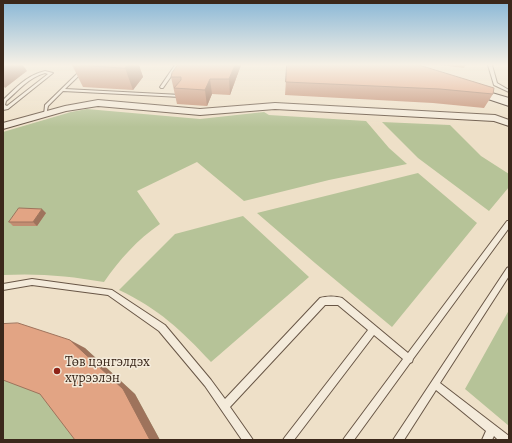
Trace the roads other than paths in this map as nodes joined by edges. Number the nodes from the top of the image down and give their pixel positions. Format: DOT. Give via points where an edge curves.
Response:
graph roads {
  1 [pos="22,86"];
  2 [pos="35,86"];
  3 [pos="66,86"];
  4 [pos="462,86"];
  5 [pos="498,86"];
  6 [pos="62,90"];
  7 [pos="479,90"];
  8 [pos="509,91"];
  9 [pos="181,96"];
  10 [pos="509,102"];
  11 [pos="5,108"];
  12 [pos="45,114"];
  13 [pos="509,115"];
  14 [pos="509,123"];
  15 [pos="3,126"];
  16 [pos="509,223"];
  17 [pos="509,270"];
  18 [pos="3,287"];
  19 [pos="373,328"];
  20 [pos="409,358"];
  21 [pos="435,384"];
  22 [pos="224,406"];
  23 [pos="492,429"];
  24 [pos="248,440"];
  25 [pos="288,440"];
  26 [pos="348,440"];
  27 [pos="398,440"];
  28 [pos="486,440"];
  29 [pos="506,440"];
  1 -- 11 [label="lane" via="4,101"];
  2 -- 11 [label="lane"];
  3 -- 6 [label="lane"];
  4 -- 7 [label="main road"];
  5 -- 8 [label="lane"];
  6 -- 9 [label="lane"];
  6 -- 12 [label="lane" via="46,106"];
  7 -- 10 [label="main road"];
  7 -- 13 [label="main road"];
  12 -- 14 [label="street" via="98,103 200,112 262,105 495,118"];
  12 -- 15 [label="street"];
  16 -- 20 [label="lane"];
  17 -- 21 [label="lane"];
  18 -- 22 [label="lane" via="35,282 109,292 162,328"];
  19 -- 20 [label="lane"];
  19 -- 22 [label="lane" via="339,301 324,301"];
  19 -- 25 [label="lane"];
  20 -- 26 [label="lane"];
  21 -- 23 [label="lane"];
  21 -- 27 [label="lane"];
  22 -- 24 [label="lane"];
  23 -- 28 [label="lane"];
  23 -- 29 [label="lane"];
}
